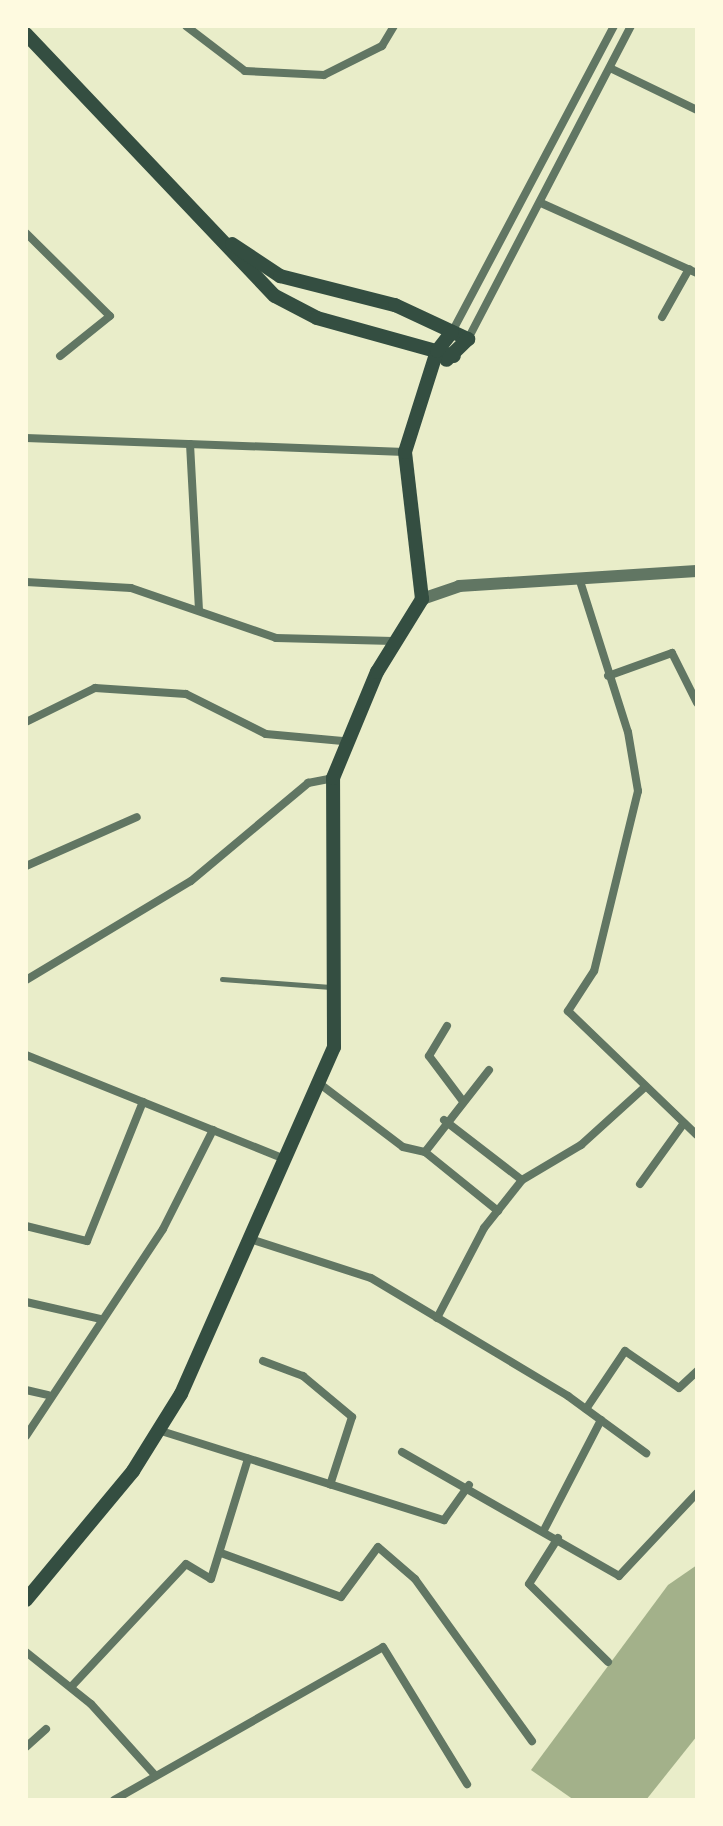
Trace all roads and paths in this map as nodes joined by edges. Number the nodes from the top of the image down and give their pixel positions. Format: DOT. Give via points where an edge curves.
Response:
graph roads {
  1 [pos="186,26"];
  2 [pos="394,26"];
  3 [pos="614,26"];
  4 [pos="631,26"];
  5 [pos="26,34"];
  6 [pos="610,68"];
  7 [pos="697,110"];
  8 [pos="541,203"];
  9 [pos="26,233"];
  10 [pos="222,237"];
  11 [pos="693,271"];
  12 [pos="662,317"];
  13 [pos="452,332"];
  14 [pos="468,339"];
  15 [pos="60,356"];
  16 [pos="437,358"];
  17 [pos="26,438"];
  18 [pos="190,444"];
  19 [pos="405,452"];
  20 [pos="696,572"];
  21 [pos="580,581"];
  22 [pos="26,582"];
  23 [pos="422,599"];
  24 [pos="199,609"];
  25 [pos="393,641"];
  26 [pos="608,676"];
  27 [pos="697,703"];
  28 [pos="26,722"];
  29 [pos="343,741"];
  30 [pos="333,778"];
  31 [pos="137,817"];
  32 [pos="26,866"];
  33 [pos="222,979"];
  34 [pos="26,980"];
  35 [pos="336,987"];
  36 [pos="447,1026"];
  37 [pos="26,1055"];
  38 [pos="489,1070"];
  39 [pos="320,1084"];
  40 [pos="645,1087"];
  41 [pos="462,1100"];
  42 [pos="143,1102"];
  43 [pos="444,1120"];
  44 [pos="684,1123"];
  45 [pos="213,1130"];
  46 [pos="697,1135"];
  47 [pos="425,1152"];
  48 [pos="282,1158"];
  49 [pos="522,1180"];
  50 [pos="640,1184"];
  51 [pos="498,1211"];
  52 [pos="26,1226"];
  53 [pos="246,1238"];
  54 [pos="26,1302"];
  55 [pos="437,1318"];
  56 [pos="100,1319"];
  57 [pos="263,1361"];
  58 [pos="697,1371"];
  59 [pos="26,1390"];
  60 [pos="48,1395"];
  61 [pos="586,1409"];
  62 [pos="601,1420"];
  63 [pos="158,1430"];
  64 [pos="26,1436"];
  65 [pos="402,1452"];
  66 [pos="646,1453"];
  67 [pos="248,1459"];
  68 [pos="330,1485"];
  69 [pos="469,1485"];
  70 [pos="697,1493"];
  71 [pos="544,1530"];
  72 [pos="558,1538"];
  73 [pos="221,1553"];
  74 [pos="27,1598"];
  75 [pos="26,1652"];
  76 [pos="608,1662"];
  77 [pos="71,1687"];
  78 [pos="46,1729"];
  79 [pos="532,1741"];
  80 [pos="26,1747"];
  81 [pos="154,1774"];
  82 [pos="467,1784"];
  83 [pos="114,1800"];
  1 -- 2 [label="street" via="245,71 324,75 382,46"];
  3 -- 13 [label="street"];
  4 -- 6 [label="street"];
  5 -- 10 [label="main road"];
  6 -- 7 [label="street"];
  6 -- 8 [label="street"];
  8 -- 11 [label="street"];
  8 -- 14 [label="street"];
  9 -- 15 [label="street" via="110,316"];
  10 -- 13 [label="main road" via="280,276 395,305"];
  10 -- 16 [label="main road" via="275,296 317,318"];
  11 -- 12 [label="street"];
  13 -- 14 [label="main road"];
  13 -- 16 [label="main road"];
  14 -- 16 [label="main road" via="454,356"];
  16 -- 19 [label="main road"];
  17 -- 18 [label="street"];
  18 -- 19 [label="street"];
  18 -- 24 [label="street"];
  19 -- 23 [label="main road"];
  20 -- 21 [label="street"];
  21 -- 23 [label="street" via="459,586"];
  21 -- 26 [label="street"];
  22 -- 24 [label="street" via="131,588"];
  23 -- 25 [label="main road"];
  24 -- 25 [label="street" via="276,638"];
  25 -- 29 [label="main road"];
  26 -- 27 [label="street" via="672,653"];
  26 -- 40 [label="street" via="638,791 594,971 568,1011"];
  28 -- 29 [label="street" via="95,688 186,694 266,734"];
  29 -- 30 [label="main road"];
  30 -- 34 [label="street" via="308,783 191,881"];
  30 -- 35 [label="main road" via="328,867"];
  31 -- 32 [label="street"];
  33 -- 35 [label="lane"];
  35 -- 39 [label="main road" via="334,1047"];
  36 -- 41 [label="street" via="429,1056"];
  37 -- 42 [label="street"];
  38 -- 41 [label="street"];
  39 -- 47 [label="street" via="403,1147"];
  39 -- 48 [label="main road"];
  40 -- 44 [label="street"];
  40 -- 49 [label="street" via="581,1145"];
  41 -- 43 [label="street"];
  42 -- 45 [label="street"];
  42 -- 52 [label="street" via="87,1241"];
  43 -- 47 [label="street"];
  43 -- 49 [label="street"];
  44 -- 46 [label="street"];
  44 -- 50 [label="street"];
  45 -- 48 [label="street"];
  45 -- 56 [label="street" via="163,1229"];
  47 -- 51 [label="street"];
  48 -- 53 [label="main road"];
  49 -- 51 [label="street"];
  51 -- 55 [label="street"];
  53 -- 55 [label="street" via="371,1278"];
  53 -- 63 [label="main road"];
  54 -- 56 [label="street"];
  55 -- 61 [label="street"];
  56 -- 60 [label="street"];
  57 -- 68 [label="street" via="303,1376 352,1417"];
  58 -- 61 [label="street" via="679,1388 625,1351"];
  59 -- 60 [label="street"];
  60 -- 64 [label="street"];
  61 -- 62 [label="street"];
  62 -- 66 [label="street"];
  62 -- 71 [label="street"];
  63 -- 67 [label="street"];
  63 -- 74 [label="main road" via="79,1543"];
  65 -- 69 [label="street"];
  67 -- 68 [label="street"];
  67 -- 73 [label="street"];
  68 -- 69 [label="street" via="444,1520"];
  69 -- 71 [label="street"];
  70 -- 72 [label="street" via="619,1576"];
  71 -- 72 [label="street"];
  72 -- 76 [label="street" via="529,1584"];
  73 -- 77 [label="street" via="208,1581 186,1564"];
  73 -- 79 [label="street" via="341,1597 378,1547 415,1579"];
  75 -- 77 [label="street"];
  77 -- 81 [label="street"];
  78 -- 80 [label="street"];
  81 -- 82 [label="street" via="383,1647"];
  81 -- 83 [label="street"];
}
